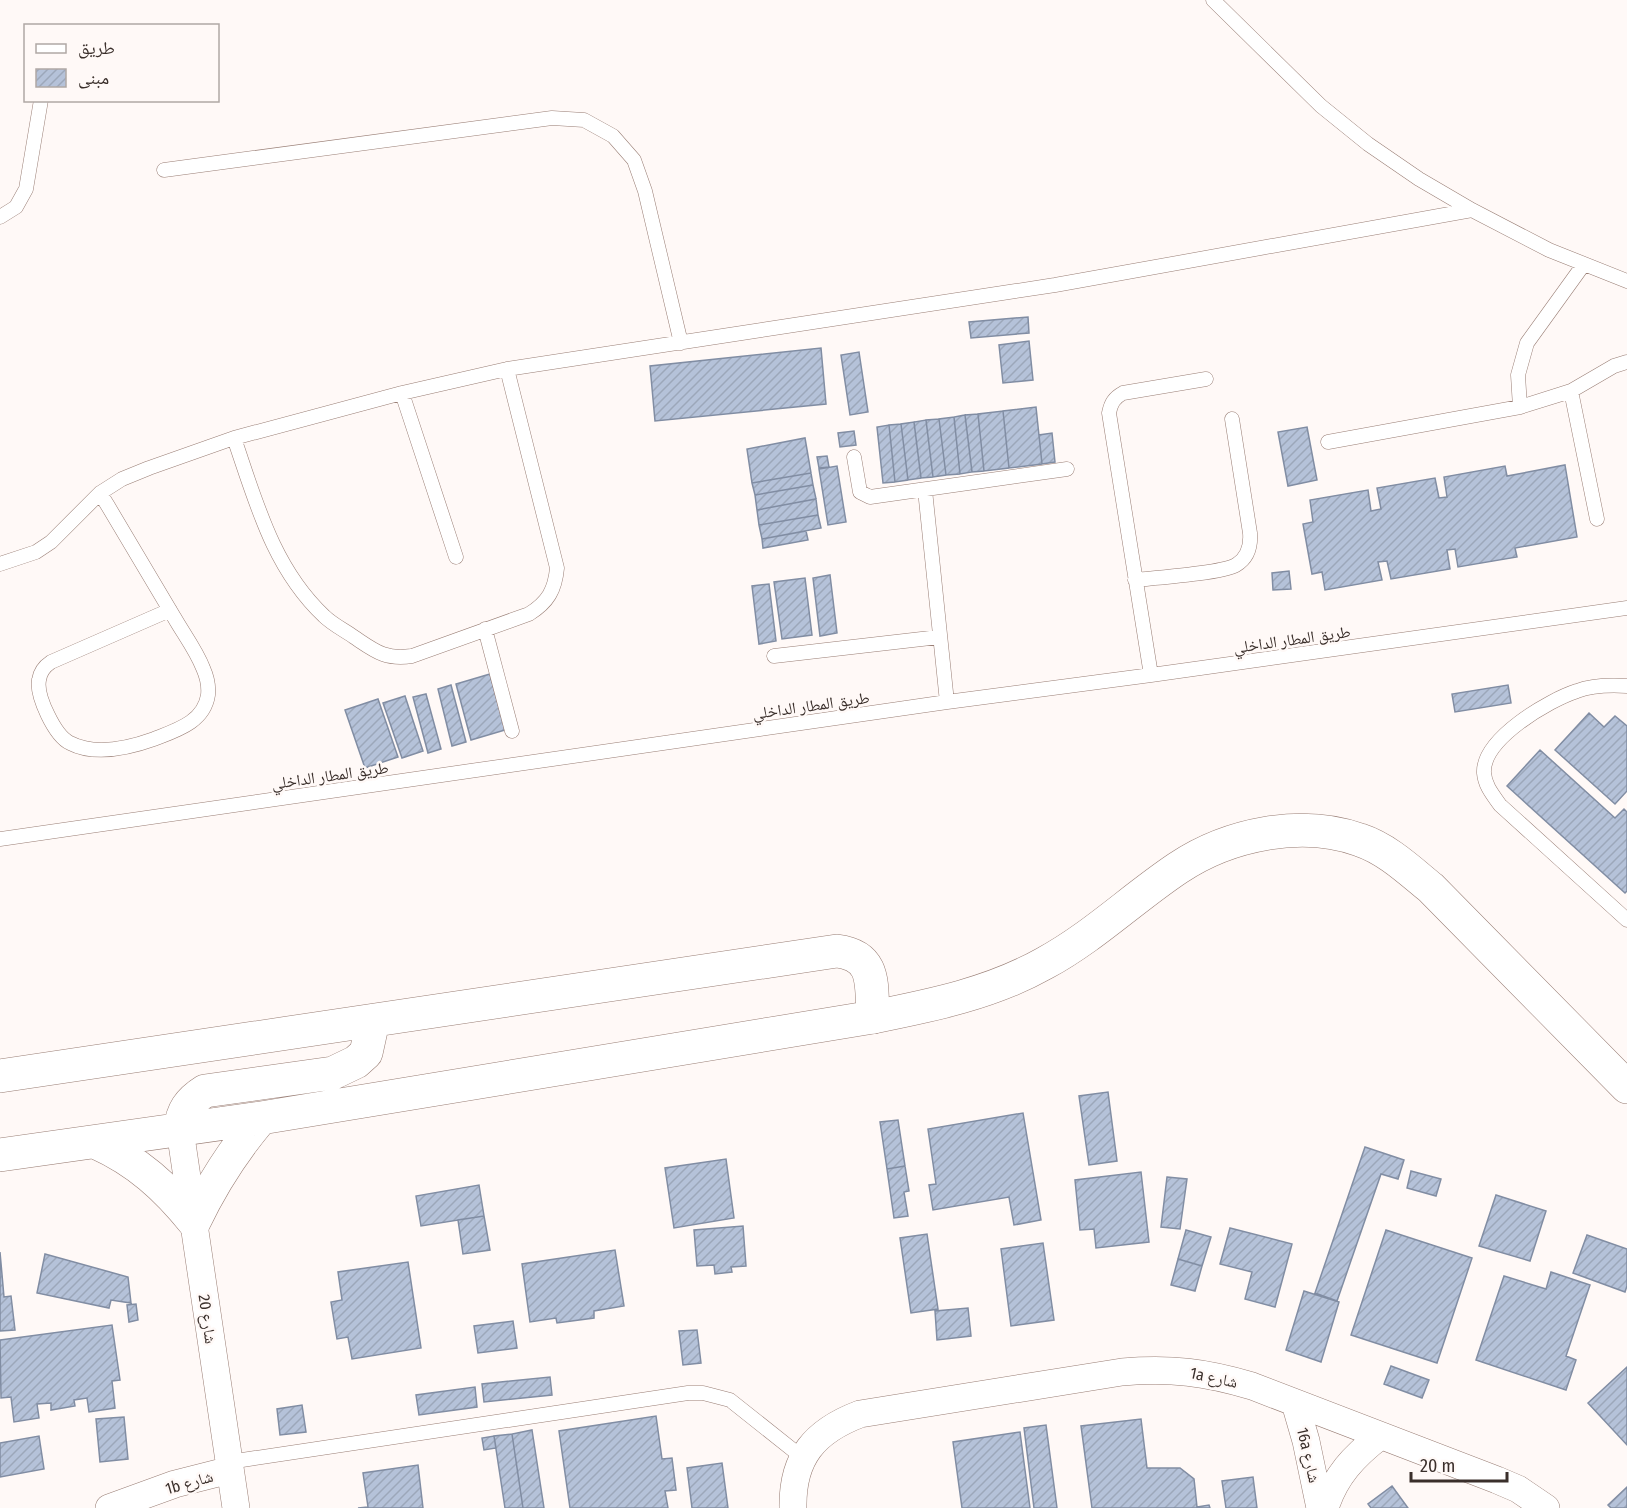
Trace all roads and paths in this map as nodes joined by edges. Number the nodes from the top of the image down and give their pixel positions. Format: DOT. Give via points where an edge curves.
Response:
graph roads {
  1 [pos="1213,0"];
  2 [pos="41,102"];
  3 [pos="164,170"];
  4 [pos="1472,210"];
  5 [pos="0,217"];
  6 [pos="1584,264"];
  7 [pos="1627,281"];
  8 [pos="681,343"];
  9 [pos="1627,362"];
  10 [pos="507,369"];
  11 [pos="1206,380"];
  12 [pos="1571,391"];
  13 [pos="402,393"];
  14 [pos="1520,407"];
  15 [pos="1232,419"];
  16 [pos="234,438"];
  17 [pos="1328,442"];
  18 [pos="854,456"];
  19 [pos="1067,469"];
  20 [pos="926,490"];
  21 [pos="100,493"];
  22 [pos="1596,519"];
  23 [pos="456,557"];
  24 [pos="0,564"];
  25 [pos="1136,580"];
  26 [pos="1627,608"];
  27 [pos="170,610"];
  28 [pos="485,630"];
  29 [pos="939,637"];
  30 [pos="774,656"];
  31 [pos="1150,675"];
  32 [pos="1627,686"];
  33 [pos="946,702"];
  34 [pos="512,731"];
  35 [pos="0,839"];
  36 [pos="1627,920"];
  37 [pos="873,1017"];
  38 [pos="374,1021"];
  39 [pos="0,1076"];
  40 [pos="1627,1087"];
  41 [pos="261,1118"];
  42 [pos="180,1130"];
  43 [pos="97,1143"];
  44 [pos="0,1155"];
  45 [pos="194,1222"];
  46 [pos="1295,1403"];
  47 [pos="1380,1436"];
  48 [pos="803,1458"];
  49 [pos="230,1466"];
  50 [pos="114,1507"];
  51 [pos="109,1508"];
  52 [pos="119,1508"];
  53 [pos="230,1508"];
  54 [pos="794,1508"];
  55 [pos="1320,1508"];
  56 [pos="1325,1508"];
  57 [pos="1546,1508"];
  1 -- 4 [label="lane" via="1321,106 1368,144"];
  2 -- 5 [label="lane" via="27,189 16,207"];
  3 -- 8 [label="lane" via="552,118 584,120 613,136 634,160"];
  4 -- 6 [label="lane"];
  4 -- 8 [label="lane" via="1054,285"];
  6 -- 7 [label="lane"];
  6 -- 14 [label="lane" via="1527,343 1518,375"];
  8 -- 10 [label="lane"];
  9 -- 12 [label="lane"];
  10 -- 13 [label="lane"];
  10 -- 28 [label="lane" via="557,568 556,582 541,606"];
  11 -- 25 [label="lane" via="1123,393 1110,406"];
  12 -- 14 [label="lane"];
  12 -- 22 [label="lane"];
  13 -- 16 [label="lane"];
  13 -- 23 [label="lane"];
  14 -- 17 [label="lane"];
  15 -- 25 [label="lane" via="1250,533 1248,553 1235,566 1227,568"];
  16 -- 21 [label="lane" via="122,479"];
  16 -- 28 [label="lane" via="276,552 290,576 325,617 375,651 398,658"];
  18 -- 20 [label="lane" via="864,496"];
  19 -- 20 [label="lane"];
  20 -- 29 [label="lane"];
  21 -- 24 [label="lane" via="51,542 20,559"];
  21 -- 27 [label="lane"];
  25 -- 31 [label="lane"];
  26 -- 31 [label="lane, طريق المطار الداخلي"];
  27 -- 27 [label="lane" via="208,680 208,696 202,710 179,730 126,747 105,750 66,742 52,724 38,688 45,666"];
  28 -- 34 [label="lane"];
  29 -- 30 [label="lane"];
  29 -- 33 [label="lane"];
  31 -- 33 [label="lane, طريق المطار الداخلي"];
  32 -- 36 [label="lane" via="1577,690 1552,701 1499,740 1489,752 1484,771 1489,790 1500,805"];
  33 -- 35 [label="lane, طريق المطار الداخلي"];
  37 -- 38 [label="street" via="867,966 859,957 837,951"];
  37 -- 40 [label="street" via="960,999 1046,963 1180,867 1219,847 1265,832 1313,830 1360,840 1399,860"];
  37 -- 41 [label="street"];
  38 -- 39 [label="street"];
  38 -- 42 [label="street" via="366,1053 343,1069 205,1091 186,1106"];
  41 -- 42 [label="street"];
  41 -- 45 [label="street" via="224,1167"];
  42 -- 43 [label="street"];
  42 -- 45 [label="street, شارع 20"];
  43 -- 44 [label="street"];
  43 -- 45 [label="street" via="141,1167"];
  45 -- 49 [label="street, شارع 20"];
  46 -- 47 [label="street, 1a شارع"];
  46 -- 48 [label="street, 1a شارع" via="1222,1377 1152,1369 1122,1372 860,1414 837,1423 817,1438"];
  46 -- 55 [label="street, 16a شارع"];
  47 -- 56 [label="street, 16a شارع" via="1342,1471"];
  47 -- 57 [label="street, 1a شارع" via="1518,1489"];
  48 -- 49 [label="lane" via="730,1400 688,1393"];
  48 -- 54 [label="street" via="794,1482"];
  49 -- 50 [label="street, 1b شارع"];
  49 -- 53 [label="street, شارع 20"];
  50 -- 51 [label="street, 1b شارع"];
  50 -- 52 [label="street, 1b شارع"];
}
